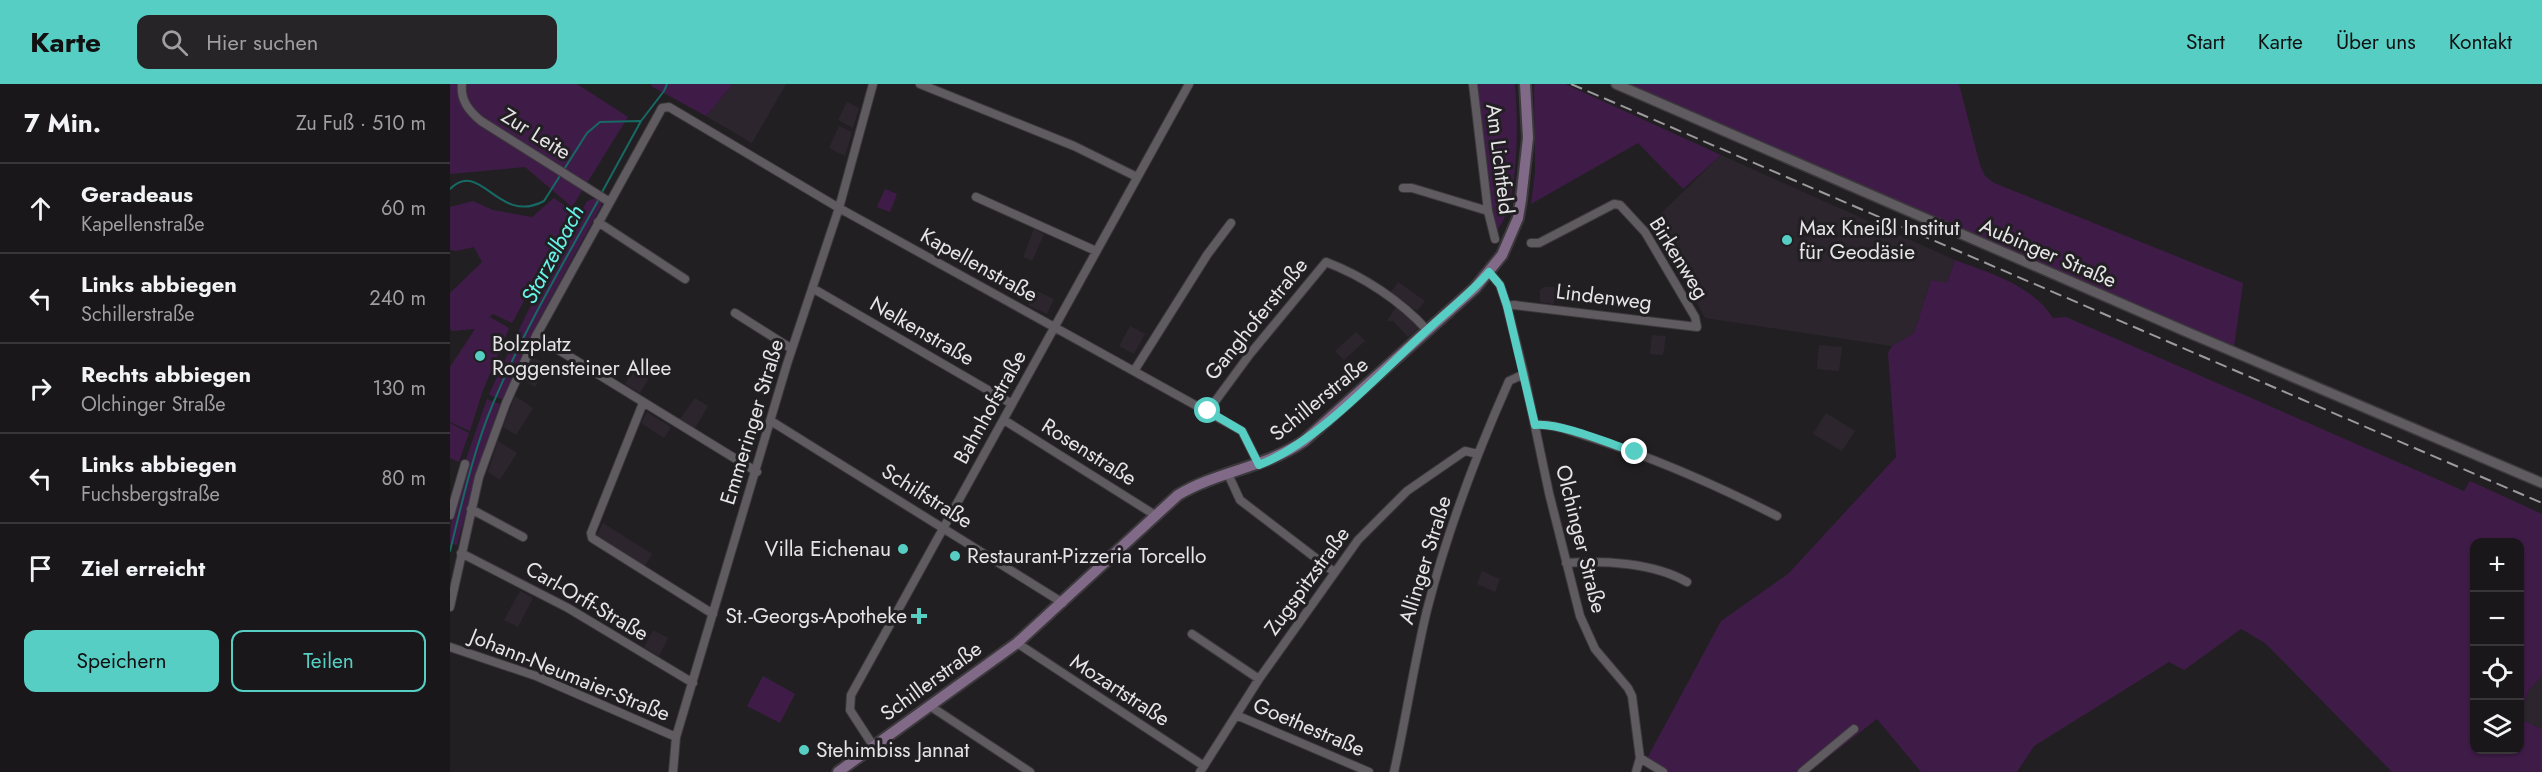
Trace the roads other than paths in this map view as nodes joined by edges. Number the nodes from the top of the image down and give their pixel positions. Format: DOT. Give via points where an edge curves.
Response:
graph roads {
  1 [pos="462,84"];
  2 [pos="873,84"];
  3 [pos="920,84"];
  4 [pos="1189,84"];
  5 [pos="1473,84"];
  6 [pos="1525,84"];
  7 [pos="1616,84"];
  8 [pos="1137,177"];
  9 [pos="1403,188"];
  10 [pos="976,197"];
  11 [pos="606,200"];
  12 [pos="839,208"];
  13 [pos="1488,211"];
  14 [pos="598,222"];
  15 [pos="1231,223"];
  16 [pos="1495,239"];
  17 [pos="1531,243"];
  18 [pos="1096,251"];
  19 [pos="1489,272"];
  20 [pos="685,279"];
  21 [pos="814,289"];
  22 [pos="1507,306"];
  23 [pos="735,313"];
  24 [pos="1697,327"];
  25 [pos="1054,328"];
  26 [pos="1427,330"];
  27 [pos="536,336"];
  28 [pos="792,349"];
  29 [pos="1134,371"];
  30 [pos="1524,374"];
  31 [pos="643,404"];
  32 [pos="1012,404"];
  33 [pos="1208,411"];
  34 [pos="1004,420"];
  35 [pos="771,421"];
  36 [pos="1535,425"];
  37 [pos="1478,454"];
  38 [pos="465,464"];
  39 [pos="1259,465"];
  40 [pos="757,472"];
  41 [pos="1228,474"];
  42 [pos="2542,483"];
  43 [pos="471,509"];
  44 [pos="450,515"];
  45 [pos="1155,515"];
  46 [pos="1777,516"];
  47 [pos="944,528"];
  48 [pos="523,537"];
  49 [pos="461,553"];
  50 [pos="1566,563"];
  51 [pos="1334,572"];
  52 [pos="1687,582"];
  53 [pos="1063,603"];
  54 [pos="450,607"];
  55 [pos="714,614"];
  56 [pos="1192,634"];
  57 [pos="1017,643"];
  58 [pos="450,647"];
  59 [pos="1259,680"];
  60 [pos="693,684"];
  61 [pos="930,706"];
  62 [pos="1236,715"];
  63 [pos="1854,729"];
  64 [pos="676,737"];
  65 [pos="874,747"];
  66 [pos="1640,758"];
  67 [pos="1202,769"];
  68 [pos="844,770"];
  69 [pos="673,772"];
  70 [pos="1030,772"];
  71 [pos="1369,772"];
  72 [pos="1394,772"];
  73 [pos="1636,772"];
  74 [pos="1663,772"];
  75 [pos="1802,772"];
  1 -- 11 [label="street, Zur Leite" via="465,104 481,121"];
  2 -- 12 [label="street, Emmeringer Straße"];
  3 -- 8 [label="street" via="1074,146"];
  4 -- 8 [label="street, Bahnhofstraße"];
  5 -- 13 [label="street, Am Lichtfeld"];
  6 -- 19 [label="main road, Schillerstraße" via="1528,138 1518,218 1507,245"];
  7 -- 42 [label="street, Aubinger Straße"];
  8 -- 18 [label="street, Bahnhofstraße"];
  9 -- 13 [label="street"];
  10 -- 18 [label="street"];
  11 -- 12 [label="street, Kapellenstraße" via="662,108 669,107"];
  11 -- 14 [label="street"];
  12 -- 21 [label="street, Emmeringer Straße"];
  12 -- 25 [label="street, Kapellenstraße"];
  13 -- 16 [label="street, Am Lichtfeld"];
  14 -- 20 [label="street"];
  14 -- 27 [label="street"];
  15 -- 29 [label="street"];
  17 -- 24 [label="street, Birkenweg" via="1539,243 1614,204 1620,205 1645,232 1695,317"];
  18 -- 25 [label="street, Bahnhofstraße"];
  19 -- 22 [label="street, Olchinger Straße" via="1500,285"];
  19 -- 26 [label="main road, Schillerstraße"];
  21 -- 28 [label="street, Emmeringer Straße"];
  21 -- 32 [label="street, Nelkenstraße"];
  22 -- 24 [label="street, Lindenweg"];
  22 -- 30 [label="street, Olchinger Straße"];
  23 -- 28 [label="street"];
  25 -- 29 [label="street, Kapellenstraße"];
  25 -- 32 [label="street, Bahnhofstraße"];
  26 -- 33 [label="street, Ganghoferstraße" via="1377,289 1326,262"];
  26 -- 39 [label="main road, Schillerstraße" via="1304,441"];
  27 -- 31 [label="street"];
  27 -- 43 [label="street" via="502,412"];
  28 -- 35 [label="street, Emmeringer Straße"];
  29 -- 33 [label="street, Kapellenstraße"];
  30 -- 36 [label="street, Olchinger Straße"];
  30 -- 37 [label="street, Allinger Straße" via="1509,381"];
  31 -- 40 [label="street"];
  31 -- 55 [label="street" via="592,538"];
  32 -- 34 [label="street, Bahnhofstraße"];
  33 -- 39 [label="street, Kapellenstraße" via="1242,431"];
  34 -- 45 [label="street, Rosenstraße"];
  34 -- 47 [label="street, Bahnhofstraße"];
  35 -- 40 [label="street, Emmeringer Straße"];
  35 -- 47 [label="street, Schilfstraße"];
  36 -- 46 [label="street" via="1635,452 1702,478"];
  36 -- 50 [label="street, Olchinger Straße"];
  37 -- 51 [label="street, Zugspitzstraße" via="1460,453 1407,490 1365,532"];
  37 -- 72 [label="street, Allinger Straße" via="1427,610"];
  38 -- 44 [label="street"];
  39 -- 41 [label="main road, Schillerstraße"];
  40 -- 55 [label="street, Emmeringer Straße"];
  41 -- 45 [label="main road, Schillerstraße" via="1190,488"];
  41 -- 51 [label="street" via="1240,500"];
  43 -- 48 [label="street"];
  43 -- 49 [label="street"];
  45 -- 53 [label="main road, Schillerstraße"];
  47 -- 53 [label="street, Schilfstraße"];
  47 -- 65 [label="street, Bahnhofstraße" via="850,695 850,710"];
  49 -- 54 [label="street"];
  49 -- 60 [label="street, Carl-Orff-Straße" via="568,608"];
  50 -- 52 [label="street" via="1654,568"];
  50 -- 66 [label="street, Olchinger Straße" via="1588,636 1632,696"];
  51 -- 59 [label="street, Zugspitzstraße"];
  53 -- 57 [label="main road, Schillerstraße"];
  55 -- 60 [label="street, Emmeringer Straße"];
  56 -- 59 [label="street"];
  57 -- 61 [label="main road, Schillerstraße"];
  57 -- 67 [label="street, Mozartstraße"];
  58 -- 64 [label="street, Johann-Neumaier-Straße" via="536,676"];
  59 -- 62 [label="street, Zugspitzstraße"];
  60 -- 64 [label="street, Emmeringer Straße"];
  61 -- 65 [label="main road, Schillerstraße"];
  61 -- 70 [label="street"];
  62 -- 67 [label="street, Zugspitzstraße"];
  62 -- 71 [label="street, Goethestraße"];
  63 -- 75 [label="street"];
  64 -- 69 [label="street, Emmeringer Straße"];
  65 -- 68 [label="main road, Schillerstraße"];
  66 -- 73 [label="street, Olchinger Straße"];
  66 -- 74 [label="street"];
}
